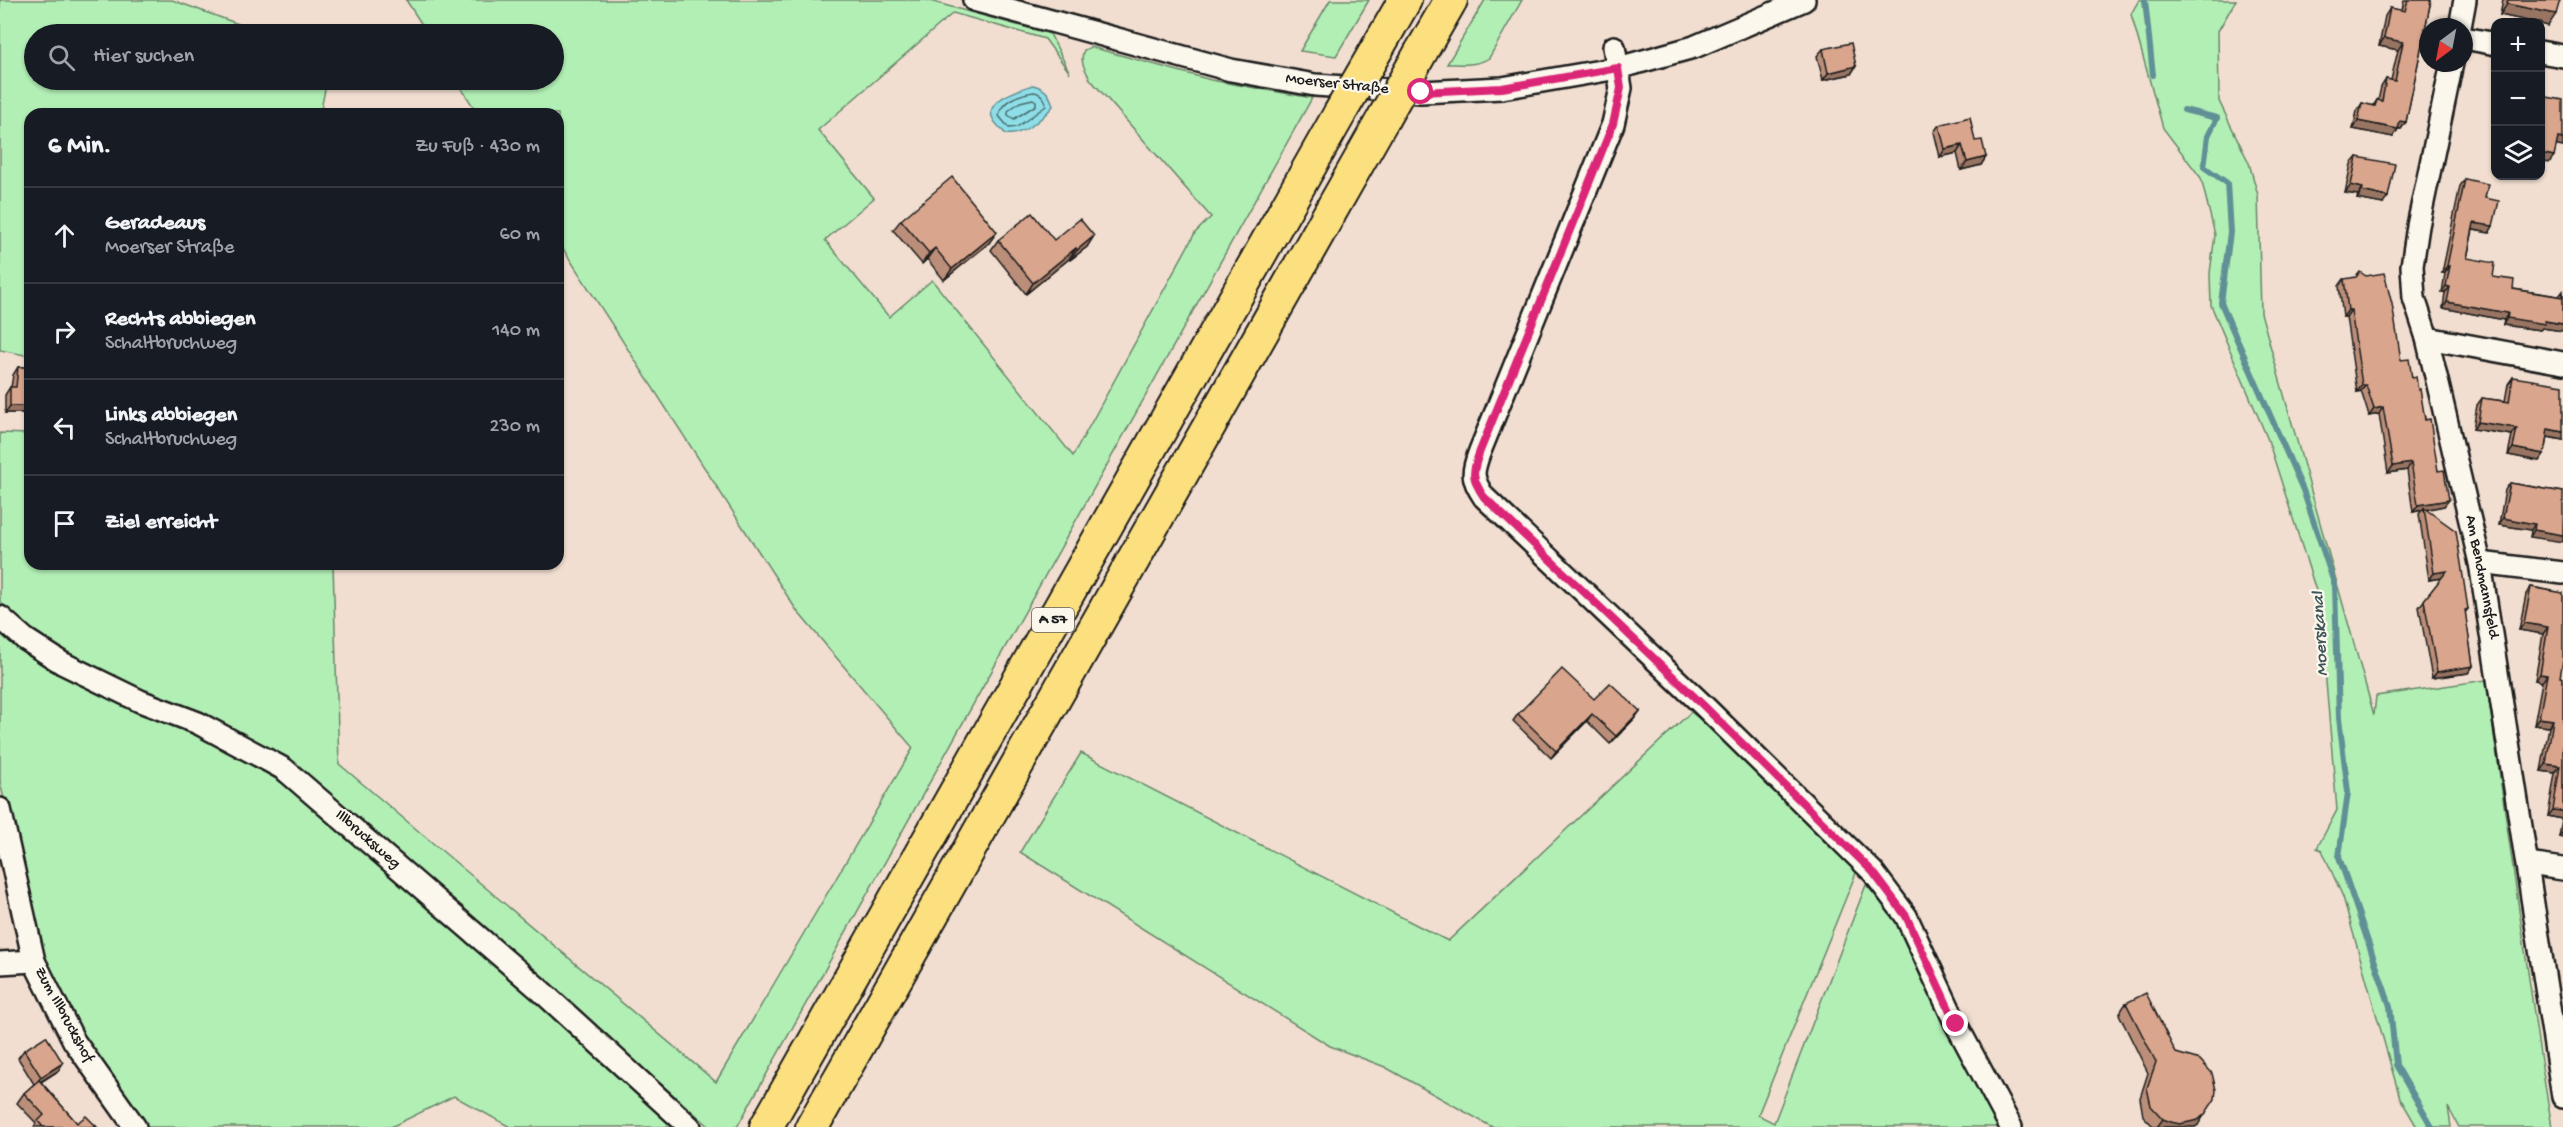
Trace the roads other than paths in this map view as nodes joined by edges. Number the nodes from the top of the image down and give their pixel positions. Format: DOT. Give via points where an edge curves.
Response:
graph roads {
  1 [pos="974,0"];
  2 [pos="1405,0"];
  3 [pos="1451,0"];
  4 [pos="1804,0"];
  5 [pos="2465,0"];
  6 [pos="2462,18"];
  7 [pos="2473,40"];
  8 [pos="2491,43"];
  9 [pos="2545,53"];
  10 [pos="2563,56"];
  11 [pos="1616,58"];
  12 [pos="2450,72"];
  13 [pos="2427,338"];
  14 [pos="2563,363"];
  15 [pos="2481,563"];
  16 [pos="2563,573"];
  17 [pos="0,617"];
  18 [pos="0,809"];
  19 [pos="2528,864"];
  20 [pos="2563,869"];
  21 [pos="34,961"];
  22 [pos="0,963"];
  23 [pos="2563,1097"];
  24 [pos="135,1127"];
  25 [pos="690,1127"];
  26 [pos="766,1127"];
  27 [pos="813,1127"];
  28 [pos="2011,1127"];
  1 -- 11 [label="street, Moerser Straße" via="1231,70 1315,85 1421,92 1502,88"];
  2 -- 26 [label="highway, A 57, bridge"];
  3 -- 27 [label="highway, A 57, bridge"];
  4 -- 11 [label="street, Moerser Straße" via="1694,46"];
  5 -- 6 [label="street"];
  7 -- 8 [label="street"];
  9 -- 10 [label="street"];
  11 -- 28 [label="street" via="1621,88 1613,124 1480,451 1473,470 1475,484 1484,497 1873,872 1906,916 1956,1024"];
  12 -- 13 [label="street, Am Bendmannsfeld" via="2412,266 2414,298"];
  13 -- 14 [label="street"];
  13 -- 15 [label="street, Am Bendmannsfeld"];
  15 -- 16 [label="street"];
  15 -- 19 [label="street, Am Bendmannsfeld"];
  17 -- 25 [label="street, Illbrucksweg" via="62,663 198,723 284,769 540,990"];
  18 -- 21 [label="street, Zum Illbruckshof"];
  19 -- 20 [label="street"];
  19 -- 23 [label="street, Am Bendmannsfeld"];
  21 -- 22 [label="street, Zum Illbruckshof"];
  21 -- 24 [label="street, Zum Illbruckshof" via="74,1041"];
}
